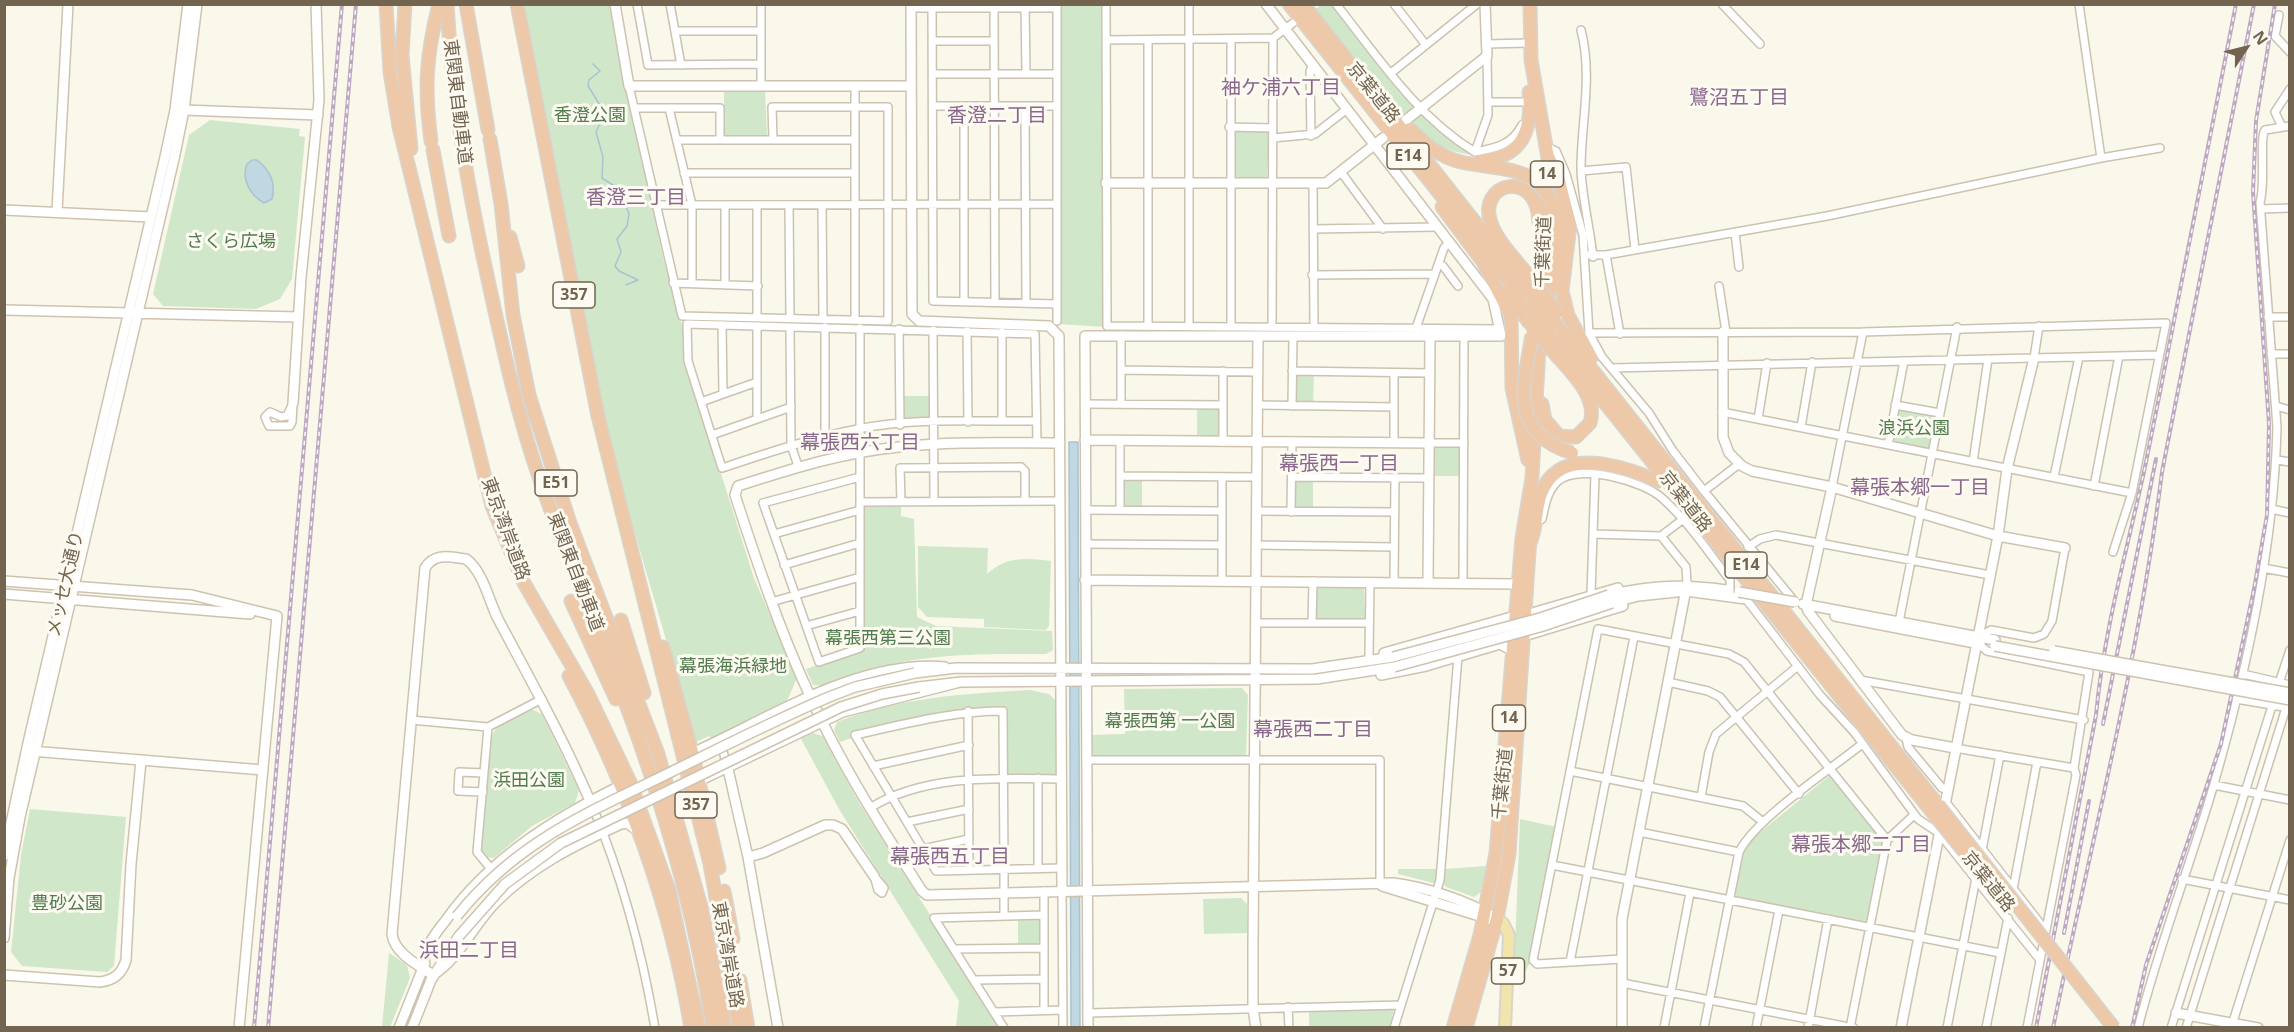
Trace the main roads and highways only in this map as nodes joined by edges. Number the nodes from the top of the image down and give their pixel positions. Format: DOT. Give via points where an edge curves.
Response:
graph roads {
  1 [pos="386,4"];
  2 [pos="405,4"];
  3 [pos="440,4"];
  4 [pos="447,4"];
  5 [pos="465,4"];
  6 [pos="510,4"];
  7 [pos="517,4"];
  8 [pos="1289,4"];
  9 [pos="1530,4"];
  10 [pos="1310,5"];
  11 [pos="527,59"];
  12 [pos="1356,72"];
  13 [pos="1528,97"];
  14 [pos="1548,152"];
  15 [pos="1474,158"];
  16 [pos="1413,163"];
  17 [pos="411,180"];
  18 [pos="501,204"];
  19 [pos="449,236"];
  20 [pos="1484,264"];
  21 [pos="519,266"];
  22 [pos="1535,282"];
  23 [pos="1556,317"];
  24 [pos="1584,335"];
  25 [pos="1544,342"];
  26 [pos="1643,435"];
  27 [pos="1532,478"];
  28 [pos="1658,481"];
  29 [pos="1530,500"];
  30 [pos="492,506"];
  31 [pos="1700,521"];
  32 [pos="1530,543"];
  33 [pos="641,584"];
  34 [pos="571,601"];
  35 [pos="1518,619"];
  36 [pos="621,620"];
  37 [pos="642,747"];
  38 [pos="658,754"];
  39 [pos="1939,806"];
  40 [pos="1497,919"];
  41 [pos="691,1028"];
  42 [pos="699,1028"];
  43 [pos="713,1028"];
  44 [pos="725,1028"];
  45 [pos="739,1028"];
  46 [pos="748,1028"];
  47 [pos="1453,1028"];
  48 [pos="1466,1028"];
  49 [pos="1505,1028"];
  50 [pos="2104,1028"];
  51 [pos="2115,1028"];
  1 -- 17 [label="highway, 東京湾岸道路" via="390,72"];
  2 -- 17 [label="highway" via="402,55"];
  3 -- 19 [label="highway" via="426,68 425,95"];
  4 -- 37 [label="highway, 東関東自動車道 / E51" via="455,105 472,206 520,416 547,498"];
  5 -- 18 [label="highway, 東関東自動車道 / E51"];
  6 -- 11 [label="highway"];
  7 -- 11 [label="highway, 東京湾岸道路 / 357"];
  8 -- 16 [label="highway, 京葉道路 / E14"];
  9 -- 14 [label="highway, 千葉街道 / 14" via="1532,69"];
  10 -- 12 [label="highway, 京葉道路 / E14"];
  11 -- 33 [label="highway, 東京湾岸道路 / 357" via="598,416"];
  12 -- 15 [label="highway" via="1431,148 1452,159"];
  12 -- 22 [label="highway, 京葉道路 / E14"];
  13 -- 15 [label="highway" via="1530,117 1521,141 1506,154"];
  14 -- 22 [label="highway, 千葉街道 / 14"];
  14 -- 24 [label="highway" via="1564,180 1570,225 1562,291"];
  15 -- 25 [label="highway, bridge" via="1538,182 1553,201 1559,232"];
  16 -- 20 [label="highway" via="1454,227"];
  16 -- 25 [label="highway, 京葉道路 / E14, bridge" via="1529,306"];
  17 -- 30 [label="highway, 東京湾岸道路"];
  18 -- 21 [label="highway"];
  18 -- 38 [label="highway, 東関東自動車道 / E51" via="513,315 538,426 570,523"];
  20 -- 25 [label="highway, bridge"];
  20 -- 27 [label="highway" via="1511,316 1512,388"];
  22 -- 22 [label="highway" via="1536,202 1525,189 1503,188 1489,202 1490,221"];
  22 -- 23 [label="highway, bridge"];
  22 -- 25 [label="highway, 千葉街道 / 14" via="1542,299"];
  23 -- 24 [label="highway"];
  23 -- 26 [label="highway, 京葉道路 / E14"];
  24 -- 26 [label="highway"];
  25 -- 25 [label="highway" via="1543,416 1552,432 1571,438 1588,428 1592,409 1581,386"];
  25 -- 27 [label="highway, 千葉街道 / 14"];
  25 -- 28 [label="highway, bridge" via="1523,390 1527,417 1541,439 1572,453 1622,461"];
  25 -- 31 [label="highway, 京葉道路 / E14"];
  26 -- 39 [label="highway, 京葉道路 / E14"];
  27 -- 29 [label="highway, 千葉街道 / 14"];
  28 -- 31 [label="highway"];
  28 -- 32 [label="highway" via="1621,467 1569,465 1549,479 1541,493"];
  29 -- 32 [label="highway, 千葉街道 / 14"];
  29 -- 35 [label="highway, 千葉街道 / 14" via="1522,538"];
  30 -- 41 [label="highway" via="518,583 587,709 640,832 670,927"];
  30 -- 42 [label="highway, 東京湾岸道路, bridge" via="524,583 601,719 648,828 676,915"];
  31 -- 39 [label="highway, 京葉道路 / E14"];
  32 -- 35 [label="highway, 千葉街道 / 14"];
  33 -- 45 [label="highway, 東京湾岸道路 / 357, bridge" via="710,864"];
  33 -- 46 [label="highway" via="647,592 692,752 730,920"];
  34 -- 37 [label="highway"];
  35 -- 40 [label="highway, 千葉街道 / 14" via="1524,636 1511,840"];
  35 -- 47 [label="highway, 千葉街道 / 14" via="1496,853 1484,915"];
  36 -- 38 [label="highway" via="652,718"];
  37 -- 43 [label="highway, 東関東自動車道 / E51" via="690,915"];
  38 -- 44 [label="highway, 東関東自動車道 / E51" via="702,910"];
  39 -- 50 [label="highway, 京葉道路 / E14, bridge"];
  39 -- 51 [label="highway, 京葉道路 / E14, bridge"];
  40 -- 48 [label="highway, 千葉街道 / 14"];
  40 -- 49 [label="main road, 57" via="1509,935"];
}
